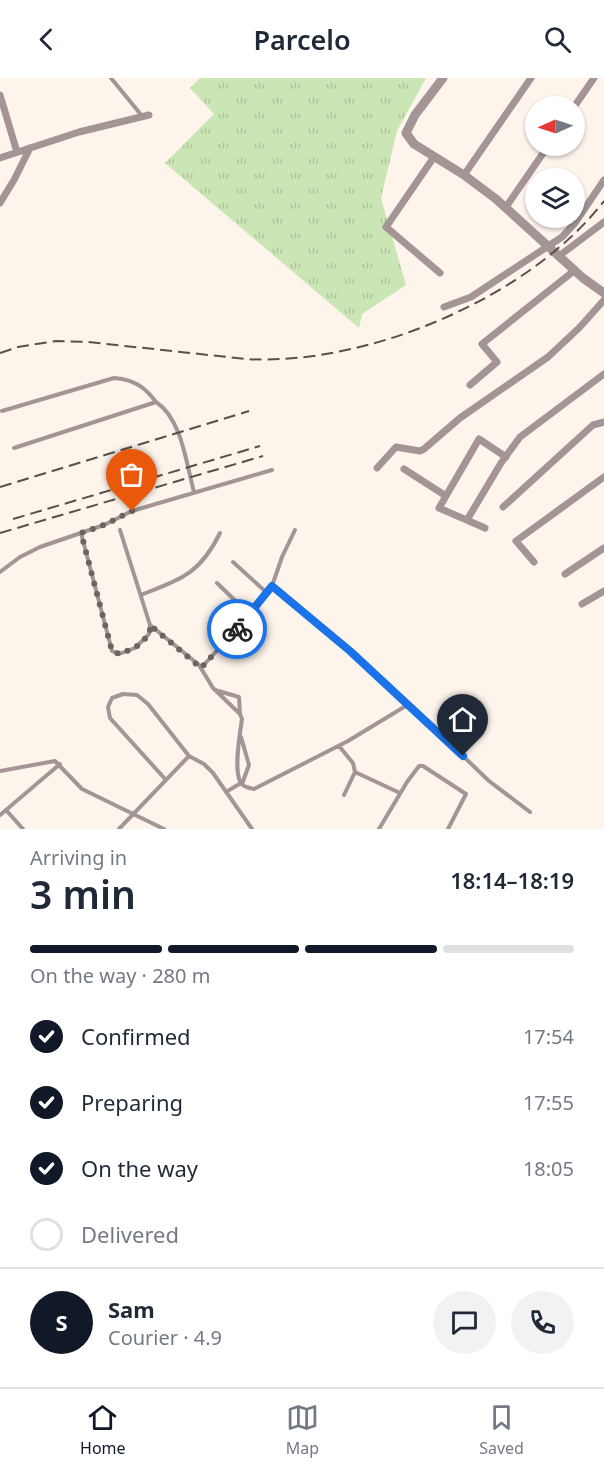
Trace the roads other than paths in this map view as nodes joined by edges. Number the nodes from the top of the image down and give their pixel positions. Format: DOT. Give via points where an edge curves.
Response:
graph roads {
  1 [pos="111,78"];
  2 [pos="443,78"];
  3 [pos="531,78"];
  4 [pos="594,78"];
  5 [pos="0,95"];
  6 [pos="582,96"];
  7 [pos="146,116"];
  8 [pos="30,148"];
  9 [pos="18,152"];
  10 [pos="541,156"];
  11 [pos="434,157"];
  12 [pos="0,158"];
  13 [pos="464,175"];
  14 [pos="604,180"];
  15 [pos="0,203"];
  16 [pos="506,207"];
  17 [pos="604,222"];
  18 [pos="549,247"];
  19 [pos="559,256"];
  20 [pos="575,270"];
  21 [pos="440,273"];
  22 [pos="604,293"];
  23 [pos="604,300"];
  24 [pos="444,307"];
  25 [pos="604,374"];
  26 [pos="470,385"];
  27 [pos="156,402"];
  28 [pos="2,411"];
  29 [pos="604,422"];
  30 [pos="14,448"];
  31 [pos="506,457"];
  32 [pos="377,468"];
  33 [pos="404,469"];
  34 [pos="272,470"];
  35 [pos="604,477"];
  36 [pos="194,492"];
  37 [pos="446,496"];
  38 [pos="502,507"];
  39 [pos="467,520"];
  40 [pos="485,528"];
  41 [pos="120,530"];
  42 [pos="295,530"];
  43 [pos="81,533"];
  44 [pos="220,533"];
  45 [pos="604,548"];
  46 [pos="233,562"];
  47 [pos="534,562"];
  48 [pos="0,572"];
  49 [pos="565,574"];
  50 [pos="217,583"];
  51 [pos="272,586"];
  52 [pos="604,591"];
  53 [pos="266,592"];
  54 [pos="141,596"];
  55 [pos="582,604"];
  56 [pos="253,609"];
  57 [pos="249,614"];
  58 [pos="150,625"];
  59 [pos="221,647"];
  60 [pos="201,668"];
  61 [pos="214,689"];
  62 [pos="409,704"];
  63 [pos="240,714"];
  64 [pos="240,734"];
  65 [pos="339,746"];
  66 [pos="189,756"];
  67 [pos="60,764"];
  68 [pos="0,771"];
  69 [pos="355,772"];
  70 [pos="166,780"];
  71 [pos="241,783"];
  72 [pos="226,792"];
  73 [pos="400,793"];
  74 [pos="344,795"];
  75 [pos="6,810"];
  76 [pos="530,812"];
  77 [pos="133,814"];
  78 [pos="0,815"];
  79 [pos="23,829"];
  80 [pos="119,829"];
  81 [pos="164,829"];
  82 [pos="252,829"];
  83 [pos="379,829"];
  84 [pos="448,829"];
  1 -- 7 [label="lane"];
  2 -- 11 [label="street" via="406,133 414,144"];
  3 -- 13 [label="street"];
  4 -- 6 [label="street"];
  5 -- 9 [label="street"];
  7 -- 8 [label="street"];
  8 -- 9 [label="street"];
  8 -- 15 [label="street"];
  9 -- 12 [label="street"];
  10 -- 16 [label="street"];
  11 -- 13 [label="street"];
  11 -- 21 [label="street" via="386,227"];
  13 -- 16 [label="street"];
  14 -- 18 [label="street" via="575,223"];
  16 -- 18 [label="street"];
  17 -- 19 [label="street"];
  18 -- 19 [label="street"];
  18 -- 24 [label="street" via="471,297"];
  19 -- 20 [label="street"];
  20 -- 22 [label="street"];
  20 -- 26 [label="street" via="482,344 497,362"];
  23 -- 32 [label="street" via="548,357 460,418 424,449 396,447"];
  25 -- 31 [label="street" via="520,437"];
  27 -- 28 [label="lane" via="147,389 124,378 114,378"];
  27 -- 30 [label="lane"];
  27 -- 36 [label="lane" via="165,409 177,433"];
  29 -- 38 [label="street" via="593,425"];
  31 -- 37 [label="street" via="479,439"];
  31 -- 39 [label="street"];
  33 -- 37 [label="street"];
  34 -- 36 [label="lane"];
  35 -- 47 [label="street" via="516,541"];
  36 -- 43 [label="lane" via="132,511"];
  37 -- 39 [label="street" via="439,508"];
  39 -- 40 [label="street"];
  41 -- 54 [label="lane"];
  42 -- 51 [label="lane"];
  43 -- 48 [label="lane" via="40,547"];
  43 -- 58 [label="lane" via="112,651 119,654 135,648 150,634"];
  44 -- 54 [label="lane" via="210,553 193,572"];
  45 -- 49 [label="street"];
  46 -- 53 [label="lane"];
  50 -- 57 [label="lane"];
  51 -- 53 [label="lane"];
  51 -- 62 [label="lane"];
  52 -- 55 [label="street"];
  53 -- 56 [label="lane"];
  54 -- 58 [label="lane"];
  56 -- 57 [label="lane"];
  56 -- 59 [label="lane" via="250,628 241,642"];
  57 -- 59 [label="lane"];
  58 -- 60 [label="lane"];
  59 -- 60 [label="lane"];
  60 -- 61 [label="lane"];
  61 -- 63 [label="lane"];
  61 -- 63 [label="lane" via="239,697"];
  62 -- 65 [label="lane"];
  62 -- 76 [label="lane" via="489,781"];
  63 -- 64 [label="lane"];
  64 -- 71 [label="lane" via="237,773"];
  64 -- 71 [label="lane" via="249,765"];
  65 -- 69 [label="lane" via="353,763"];
  65 -- 71 [label="lane" via="254,789"];
  66 -- 70 [label="lane"];
  66 -- 70 [label="lane" via="137,695 112,698 108,707 110,718"];
  66 -- 72 [label="lane" via="204,764"];
  67 -- 68 [label="lane" via="55,760"];
  67 -- 75 [label="lane"];
  67 -- 77 [label="lane" via="82,789"];
  69 -- 73 [label="lane"];
  69 -- 74 [label="lane"];
  70 -- 77 [label="lane"];
  71 -- 72 [label="lane"];
  72 -- 82 [label="lane"];
  73 -- 83 [label="lane"];
  73 -- 84 [label="lane" via="416,768 423,766 466,794"];
  75 -- 78 [label="lane"];
  75 -- 79 [label="lane"];
  77 -- 80 [label="lane"];
  77 -- 81 [label="lane"];
}
